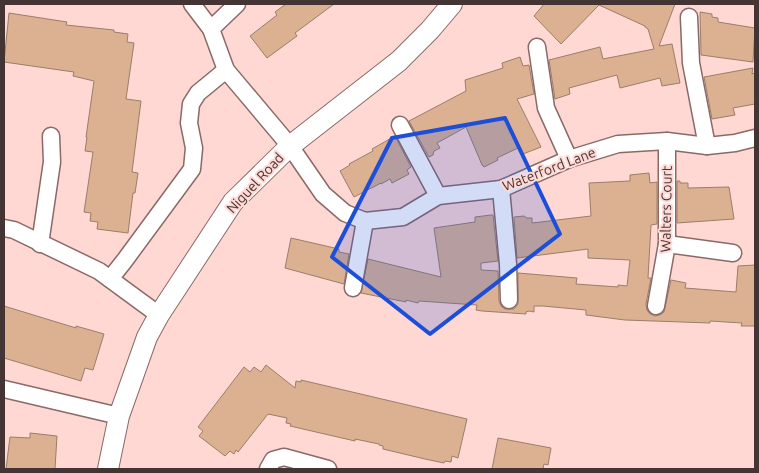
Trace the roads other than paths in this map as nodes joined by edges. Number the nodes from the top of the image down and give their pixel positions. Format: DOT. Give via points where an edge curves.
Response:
graph roads {
  1 [pos="192,4"];
  2 [pos="237,4"];
  3 [pos="452,4"];
  4 [pos="689,18"];
  5 [pos="211,29"];
  6 [pos="537,47"];
  7 [pos="226,70"];
  8 [pos="400,125"];
  9 [pos="51,136"];
  10 [pos="755,138"];
  11 [pos="667,142"];
  12 [pos="290,146"];
  13 [pos="708,146"];
  14 [pos="569,159"];
  15 [pos="501,189"];
  16 [pos="438,196"];
  17 [pos="365,221"];
  18 [pos="4,228"];
  19 [pos="40,244"];
  20 [pos="667,244"];
  21 [pos="733,253"];
  22 [pos="110,279"];
  23 [pos="353,288"];
  24 [pos="509,300"];
  25 [pos="656,306"];
  26 [pos="159,315"];
  27 [pos="4,389"];
  28 [pos="119,416"];
  29 [pos="108,469"];
  30 [pos="268,469"];
  31 [pos="328,469"];
  1 -- 5 [label="street"];
  2 -- 5 [label="street"];
  3 -- 12 [label="main road, Niguel Road" via="400,62"];
  4 -- 13 [label="street" via="691,63"];
  5 -- 7 [label="street"];
  6 -- 14 [label="street" via="546,108"];
  7 -- 12 [label="street"];
  7 -- 22 [label="street" via="198,92 191,104 192,169"];
  8 -- 16 [label="street"];
  9 -- 19 [label="street" via="52,162"];
  10 -- 13 [label="street, Waterford Lane" via="735,144"];
  11 -- 13 [label="street, Waterford Lane"];
  11 -- 14 [label="street, Waterford Lane" via="618,144"];
  11 -- 20 [label="street, Walters Court"];
  12 -- 17 [label="street" via="323,194 345,213"];
  12 -- 26 [label="main road, Niguel Road" via="233,202"];
  14 -- 15 [label="street, Waterford Lane"];
  15 -- 16 [label="street, Waterford Lane"];
  15 -- 24 [label="street"];
  16 -- 17 [label="street, Waterford Lane" via="402,217"];
  17 -- 23 [label="street"];
  18 -- 19 [label="street"];
  19 -- 22 [label="street"];
  20 -- 21 [label="street"];
  20 -- 25 [label="street, Walters Court"];
  22 -- 26 [label="street"];
  26 -- 28 [label="main road, Niguel Road" via="147,338"];
  27 -- 28 [label="street"];
  28 -- 29 [label="main road, Niguel Road"];
  30 -- 31 [label="street" via="274,460 284,457"];
}
